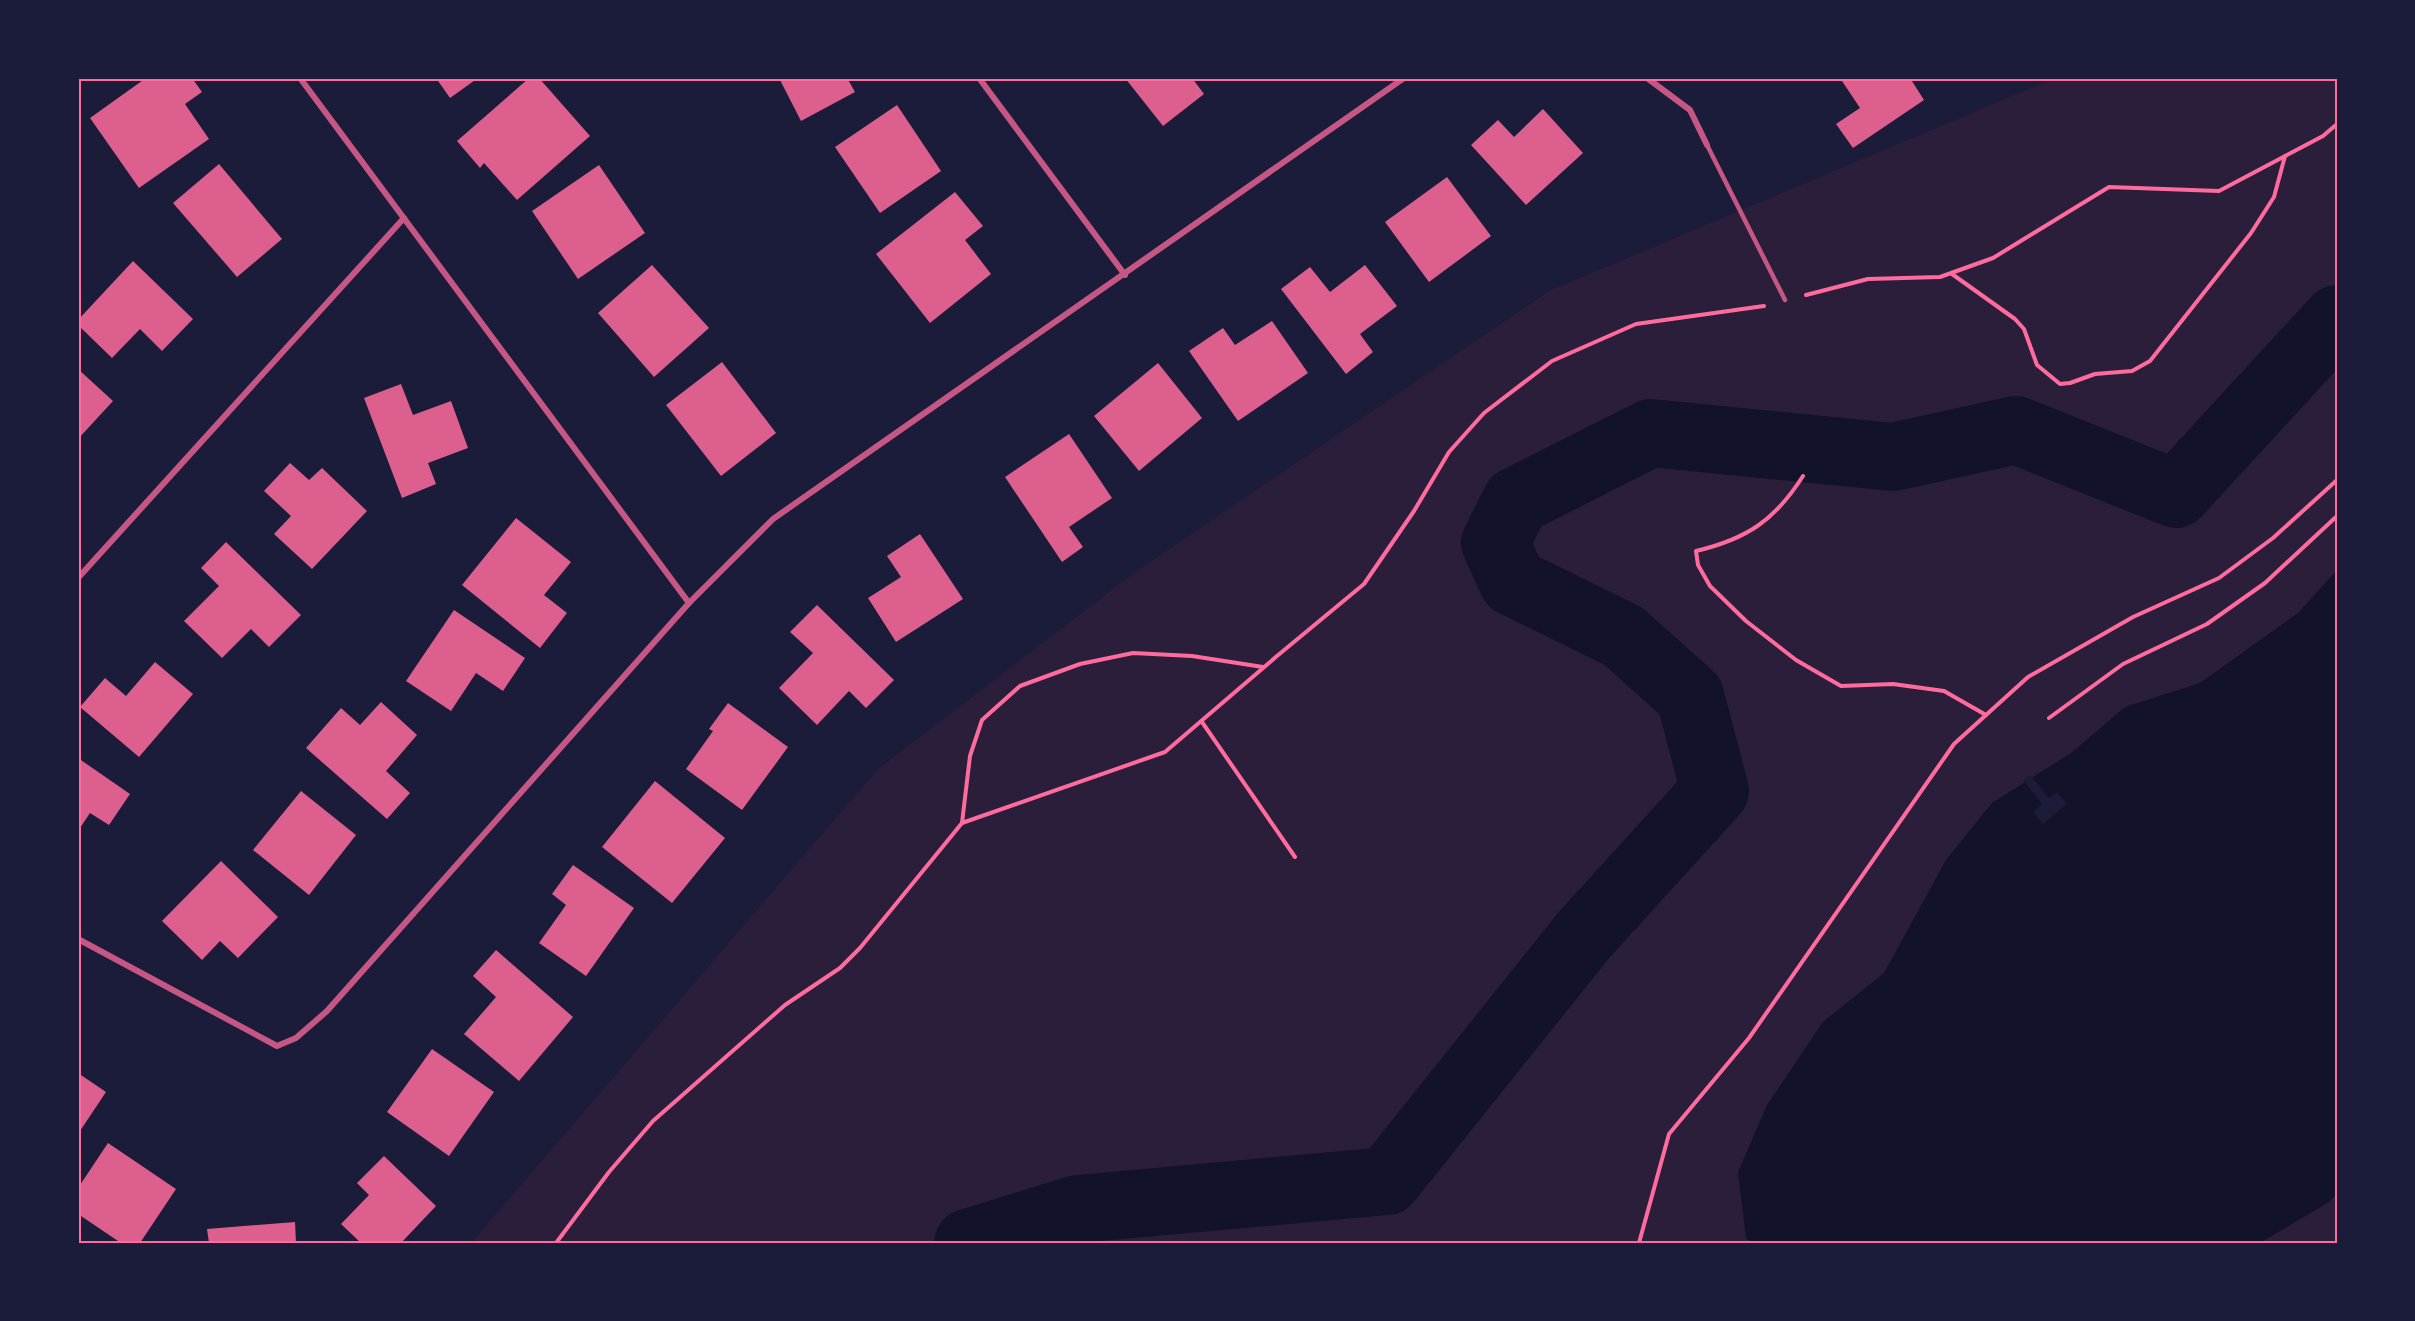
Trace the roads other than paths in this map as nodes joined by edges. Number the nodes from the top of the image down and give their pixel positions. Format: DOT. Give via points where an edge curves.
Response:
graph roads {
  1 [pos="300,78"];
  2 [pos="979,78"];
  3 [pos="1404,78"];
  4 [pos="1647,78"];
  5 [pos="1707,144"];
  6 [pos="404,218"];
  7 [pos="1125,275"];
  8 [pos="1785,300"];
  9 [pos="78,578"];
  10 [pos="689,603"];
  11 [pos="78,939"];
  1 -- 6 [label="street"];
  2 -- 7 [label="street"];
  3 -- 7 [label="street"];
  4 -- 5 [label="street" via="1690,110"];
  5 -- 8 [label="lane"];
  6 -- 9 [label="street"];
  6 -- 10 [label="street"];
  7 -- 10 [label="street" via="773,519"];
  10 -- 11 [label="street" via="327,1011 296,1038 278,1046"];
}
